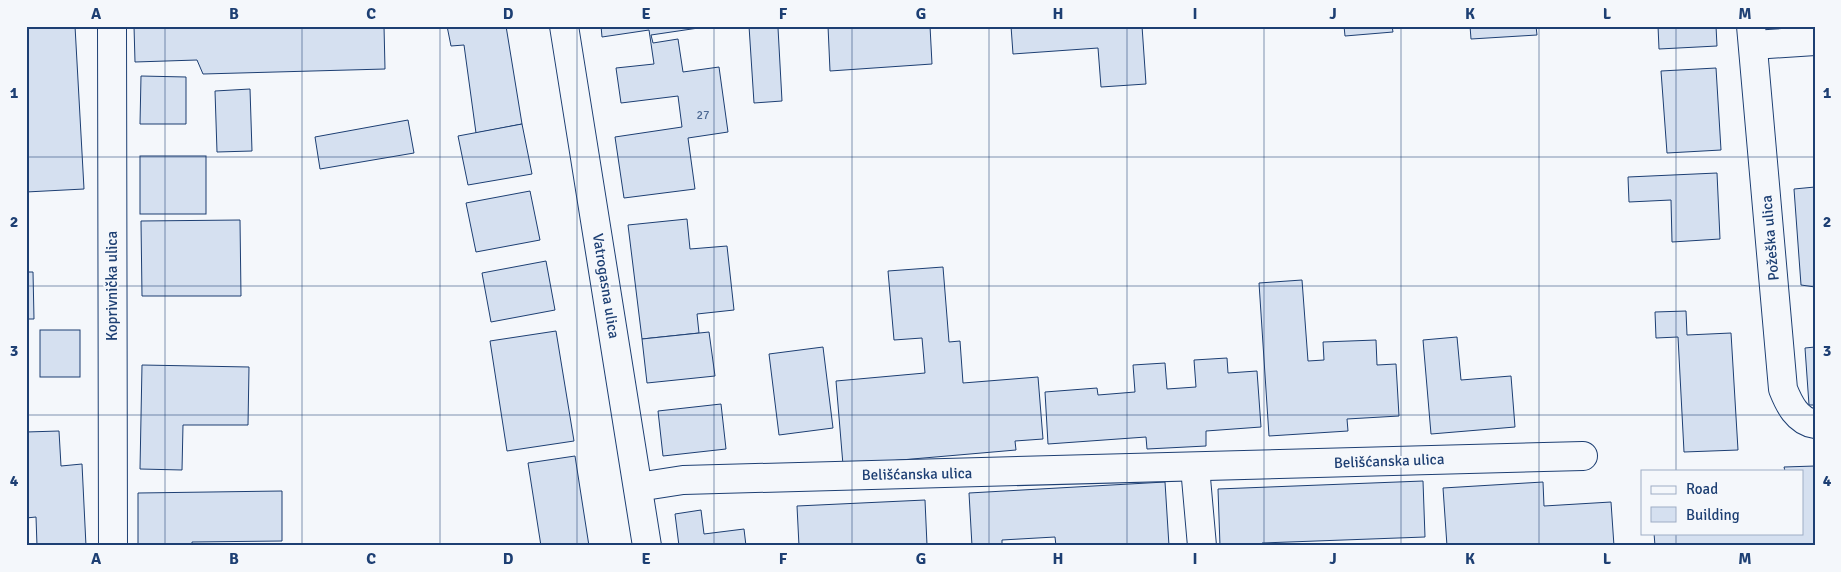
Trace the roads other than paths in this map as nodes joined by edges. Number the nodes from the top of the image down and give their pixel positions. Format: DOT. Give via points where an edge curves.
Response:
graph roads {
  1 [pos="112,26"];
  2 [pos="564,26"];
  3 [pos="1752,36"];
  4 [pos="1815,42"];
  5 [pos="1811,423"];
  6 [pos="1583,456"];
  7 [pos="1195,467"];
  8 [pos="638,486"];
  9 [pos="113,546"];
  10 [pos="647,546"];
  11 [pos="1202,546"];
  1 -- 9 [label="street, Koprivnička ulica"];
  2 -- 8 [label="street, Vatrogasna ulica"];
  3 -- 4 [label="street, Požeška ulica"];
  3 -- 5 [label="street, Požeška ulica" via="1783,389 1791,408"];
  6 -- 7 [label="street, Belišćanska ulica"];
  7 -- 8 [label="street, Belišćanska ulica" via="683,480"];
  7 -- 11 [label="street"];
  8 -- 10 [label="street, Vatrogasna ulica"];
}
